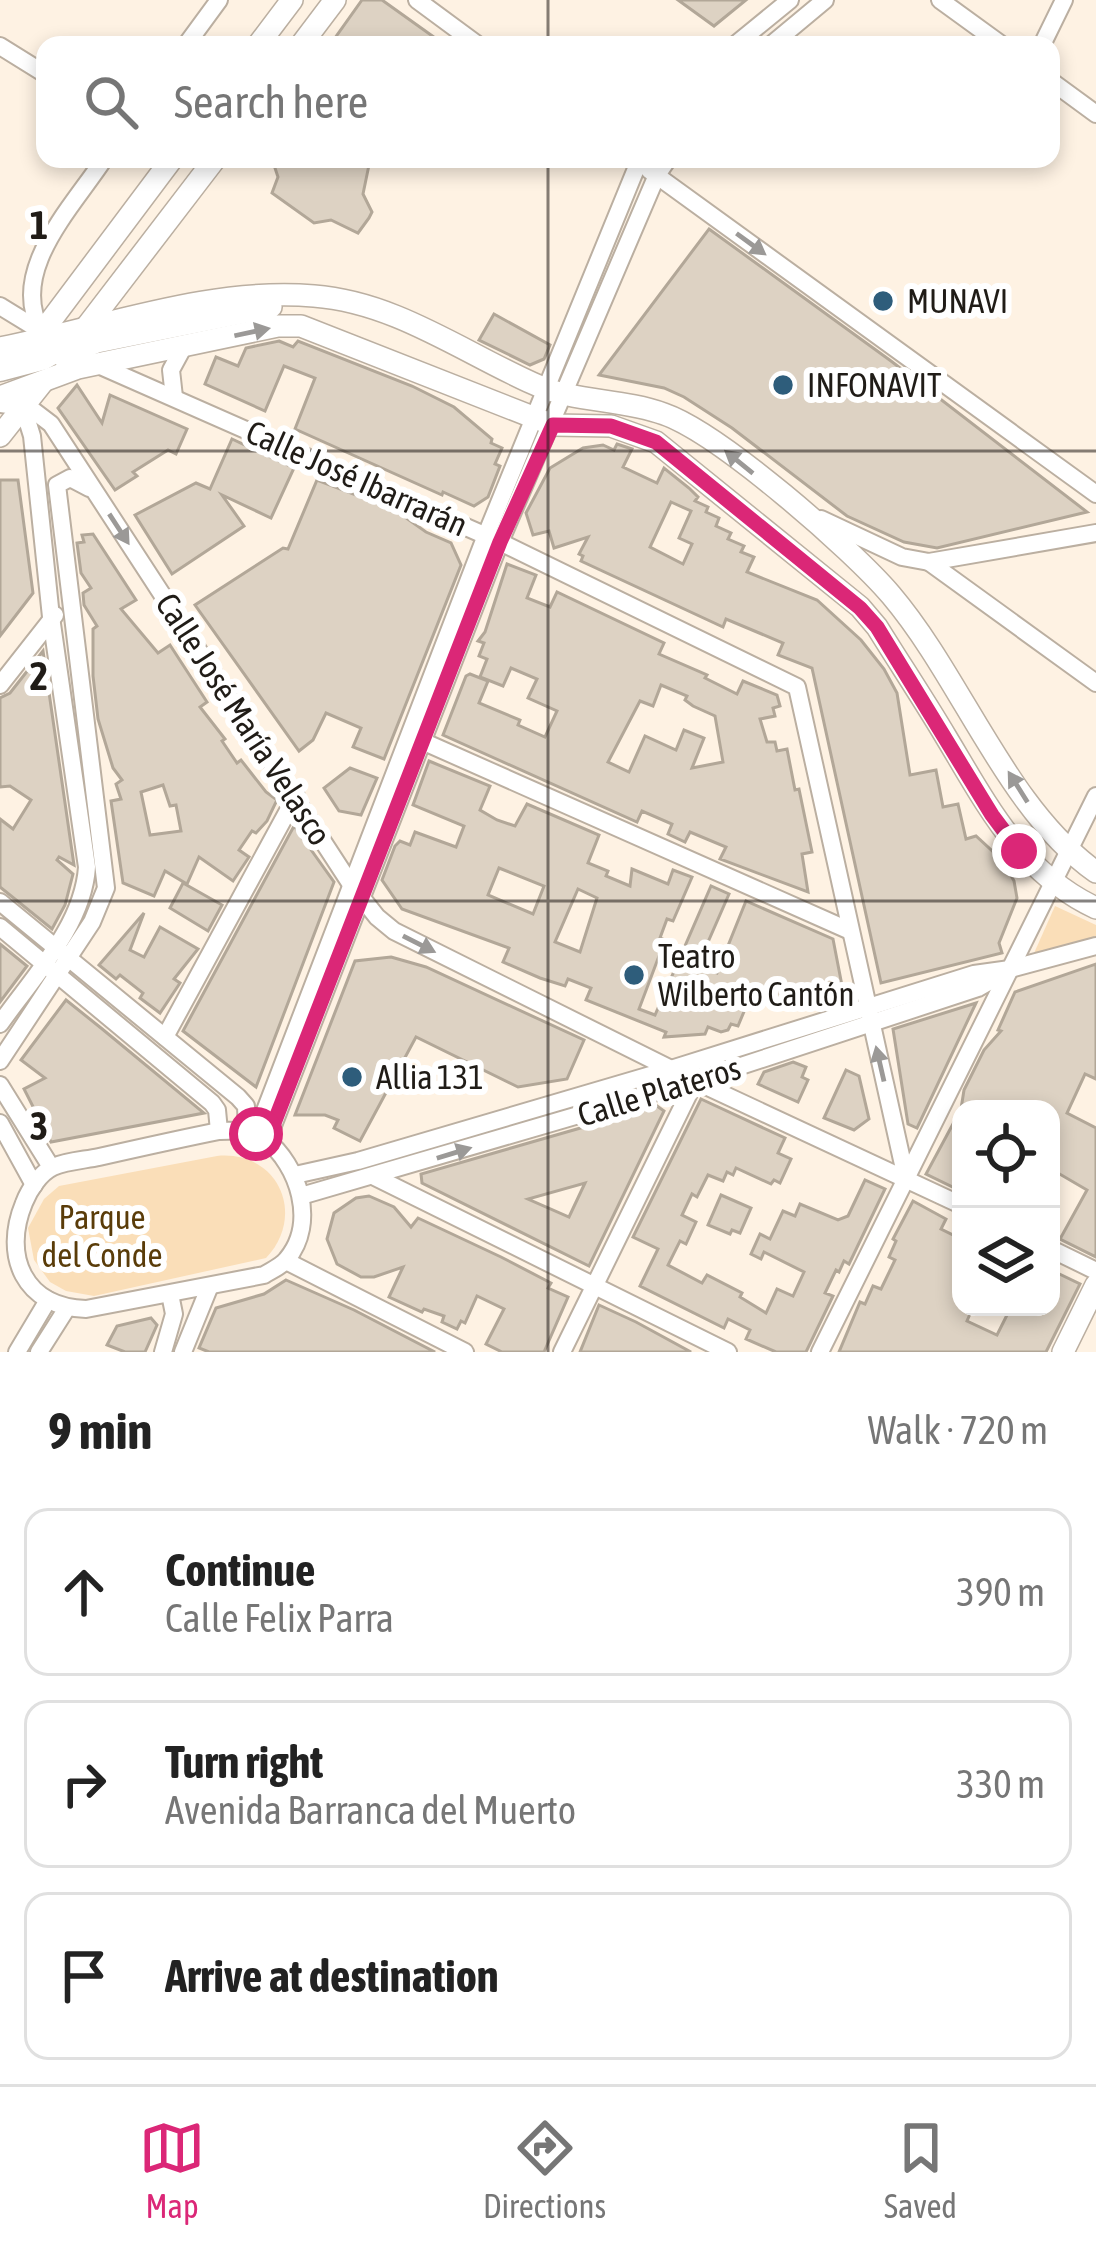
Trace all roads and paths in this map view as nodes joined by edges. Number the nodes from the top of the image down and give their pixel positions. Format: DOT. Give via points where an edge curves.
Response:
graph roads {
  1 [pos="219,0"];
  2 [pos="292,0"];
  3 [pos="335,0"];
  4 [pos="417,0"];
  5 [pos="790,0"];
  6 [pos="825,0"];
  7 [pos="940,0"];
  8 [pos="1064,0"];
  9 [pos="193,36"];
  10 [pos="265,36"];
  11 [pos="308,36"];
  12 [pos="466,36"];
  13 [pos="746,36"];
  14 [pos="782,36"];
  15 [pos="990,36"];
  16 [pos="1046,36"];
  17 [pos="0,46"];
  18 [pos="36,68"];
  19 [pos="1060,88"];
  20 [pos="1096,114"];
  21 [pos="98,168"];
  22 [pos="166,168"];
  23 [pos="207,168"];
  24 [pos="634,168"];
  25 [pos="647,168"];
  26 [pos="661,168"];
  27 [pos="656,175"];
  28 [pos="312,296"];
  29 [pos="0,306"];
  30 [pos="62,338"];
  31 [pos="184,346"];
  32 [pos="5,361"];
  33 [pos="96,364"];
  34 [pos="45,379"];
  35 [pos="555,393"];
  36 [pos="0,395"];
  37 [pos="174,397"];
  38 [pos="23,407"];
  39 [pos="538,426"];
  40 [pos="0,436"];
  41 [pos="37,482"];
  42 [pos="57,484"];
  43 [pos="1096,494"];
  44 [pos="97,495"];
  45 [pos="796,507"];
  46 [pos="1096,533"];
  47 [pos="493,538"];
  48 [pos="929,562"];
  49 [pos="72,608"];
  50 [pos="51,617"];
  51 [pos="1096,683"];
  52 [pos="0,685"];
  53 [pos="972,712"];
  54 [pos="943,731"];
  55 [pos="422,741"];
  56 [pos="296,796"];
  57 [pos="1096,796"];
  58 [pos="1067,851"];
  59 [pos="1096,872"];
  60 [pos="1052,883"];
  61 [pos="356,891"];
  62 [pos="0,902"];
  63 [pos="1096,908"];
  64 [pos="0,927"];
  65 [pos="848,930"];
  66 [pos="1096,946"];
  67 [pos="56,960"];
  68 [pos="1010,969"];
  69 [pos="868,1014"];
  70 [pos="0,1024"];
  71 [pos="165,1037"];
  72 [pos="0,1060"];
  73 [pos="671,1070"];
  74 [pos="695,1082"];
  75 [pos="0,1085"];
  76 [pos="0,1123"];
  77 [pos="219,1131"];
  78 [pos="257,1136"];
  79 [pos="50,1167"];
  80 [pos="295,1175"];
  81 [pos="375,1177"];
  82 [pos="906,1178"];
  83 [pos="34,1185"];
  84 [pos="301,1196"];
  85 [pos="952,1201"];
  86 [pos="7,1235"];
  87 [pos="1060,1253"];
  88 [pos="8,1260"];
  89 [pos="286,1261"];
  90 [pos="1096,1271"];
  91 [pos="596,1284"];
  92 [pos="1096,1286"];
  93 [pos="209,1288"];
  94 [pos="170,1294"];
  95 [pos="48,1300"];
  96 [pos="67,1308"];
  97 [pos="17,1352"];
  98 [pos="40,1352"];
  99 [pos="164,1352"];
  100 [pos="183,1352"];
  101 [pos="464,1352"];
  102 [pos="562,1352"];
  103 [pos="728,1352"];
  104 [pos="820,1352"];
  105 [pos="1063,1352"];
  1 -- 9 [label="street"];
  2 -- 10 [label="main road"];
  3 -- 11 [label="main road"];
  4 -- 12 [label="street"];
  5 -- 13 [label="street"];
  6 -- 14 [label="street"];
  7 -- 15 [label="street"];
  8 -- 16 [label="street"];
  17 -- 18 [label="street"];
  19 -- 20 [label="street"];
  21 -- 30 [label="street" via="35,268 30,306"];
  22 -- 30 [label="main road"];
  23 -- 30 [label="main road"];
  24 -- 35 [label="street"];
  25 -- 27 [label="street"];
  26 -- 27 [label="street"];
  27 -- 35 [label="street"];
  27 -- 43 [label="street, one-way"];
  28 -- 30 [label="main road" via="197,304"];
  28 -- 30 [label="main road" via="97,343"];
  28 -- 35 [label="main road" via="393,314"];
  29 -- 30 [label="street"];
  30 -- 32 [label="main road"];
  30 -- 32 [label="highway" via="54,353"];
  30 -- 34 [label="main road"];
  30 -- 36 [label="main road"];
  31 -- 33 [label="main road"];
  31 -- 37 [label="street" via="171,370"];
  31 -- 39 [label="main road, one-way" via="301,326"];
  32 -- 36 [label="main road"];
  33 -- 34 [label="main road"];
  33 -- 37 [label="street, Calle José Ibarrarán"];
  34 -- 36 [label="main road"];
  34 -- 38 [label="main road"];
  35 -- 39 [label="street"];
  45 -- 35 [label="main road, one-way" via="671,416"];
  36 -- 38 [label="street"];
  37 -- 47 [label="street, Calle José Ibarrarán"];
  38 -- 40 [label="main road"];
  38 -- 41 [label="street"];
  38 -- 44 [label="street, Calle José María Velasco" via="47,418"];
  39 -- 47 [label="street"];
  39 -- 47 [label="street"];
  39 -- 54 [label="main road" via="611,426 676,454 860,608"];
  41 -- 42 [label="street" via="50,472"];
  41 -- 50 [label="street"];
  42 -- 44 [label="street" via="75,478"];
  42 -- 49 [label="street"];
  44 -- 56 [label="street, Calle José María Velasco, one-way"];
  45 -- 48 [label="street"];
  45 -- 53 [label="main road" via="887,591"];
  46 -- 48 [label="street"];
  47 -- 55 [label="street"];
  47 -- 61 [label="street"];
  47 -- 65 [label="street, Calle José Ibarrarán" via="797,687"];
  48 -- 51 [label="street"];
  49 -- 50 [label="street"];
  49 -- 67 [label="street" via="106,888 92,922"];
  50 -- 52 [label="street"];
  50 -- 67 [label="street" via="87,867"];
  53 -- 54 [label="main road"];
  58 -- 53 [label="main road, one-way"];
  54 -- 60 [label="main road" via="992,815"];
  55 -- 61 [label="street"];
  55 -- 65 [label="street"];
  56 -- 61 [label="street, Calle José María Velasco"];
  56 -- 71 [label="street"];
  57 -- 58 [label="street"];
  58 -- 59 [label="main road"];
  58 -- 60 [label="street"];
  60 -- 63 [label="main road"];
  60 -- 68 [label="street"];
  61 -- 73 [label="street, Calle José María Velasco, one-way" via="394,931"];
  61 -- 78 [label="street"];
  62 -- 67 [label="street"];
  64 -- 67 [label="street"];
  65 -- 69 [label="street"];
  66 -- 68 [label="street, Calle Plateros"];
  67 -- 70 [label="street"];
  67 -- 71 [label="street"];
  67 -- 72 [label="street"];
  67 -- 77 [label="street" via="212,1103"];
  68 -- 69 [label="street, Calle Plateros" via="978,988"];
  68 -- 82 [label="street"];
  69 -- 73 [label="street, Calle Plateros"];
  69 -- 74 [label="street, Calle Plateros"];
  82 -- 69 [label="street, one-way"];
  71 -- 78 [label="street" via="246,1106"];
  73 -- 74 [label="street, Calle José María Velasco"];
  73 -- 80 [label="street, Calle Plateros"];
  81 -- 74 [label="street, Calle Plateros, one-way"];
  74 -- 82 [label="street, Calle José María Velasco"];
  74 -- 91 [label="street"];
  75 -- 79 [label="street"];
  76 -- 83 [label="street"];
  77 -- 78 [label="street"];
  77 -- 79 [label="street"];
  78 -- 80 [label="street"];
  79 -- 83 [label="street"];
  80 -- 84 [label="street"];
  81 -- 84 [label="street, Calle Plateros"];
  81 -- 91 [label="street"];
  82 -- 85 [label="street, Calle José María Velasco"];
  82 -- 104 [label="street"];
  83 -- 86 [label="street"];
  84 -- 89 [label="street" via="299,1239"];
  86 -- 88 [label="street"];
  87 -- 90 [label="street"];
  88 -- 95 [label="street"];
  89 -- 93 [label="street"];
  89 -- 101 [label="street"];
  91 -- 102 [label="street"];
  91 -- 103 [label="street"];
  92 -- 105 [label="main road"];
  93 -- 94 [label="street"];
  93 -- 100 [label="street"];
  94 -- 96 [label="street"];
  94 -- 99 [label="street" via="174,1314"];
  95 -- 96 [label="street"];
  95 -- 97 [label="street"];
  96 -- 98 [label="street"];
}
